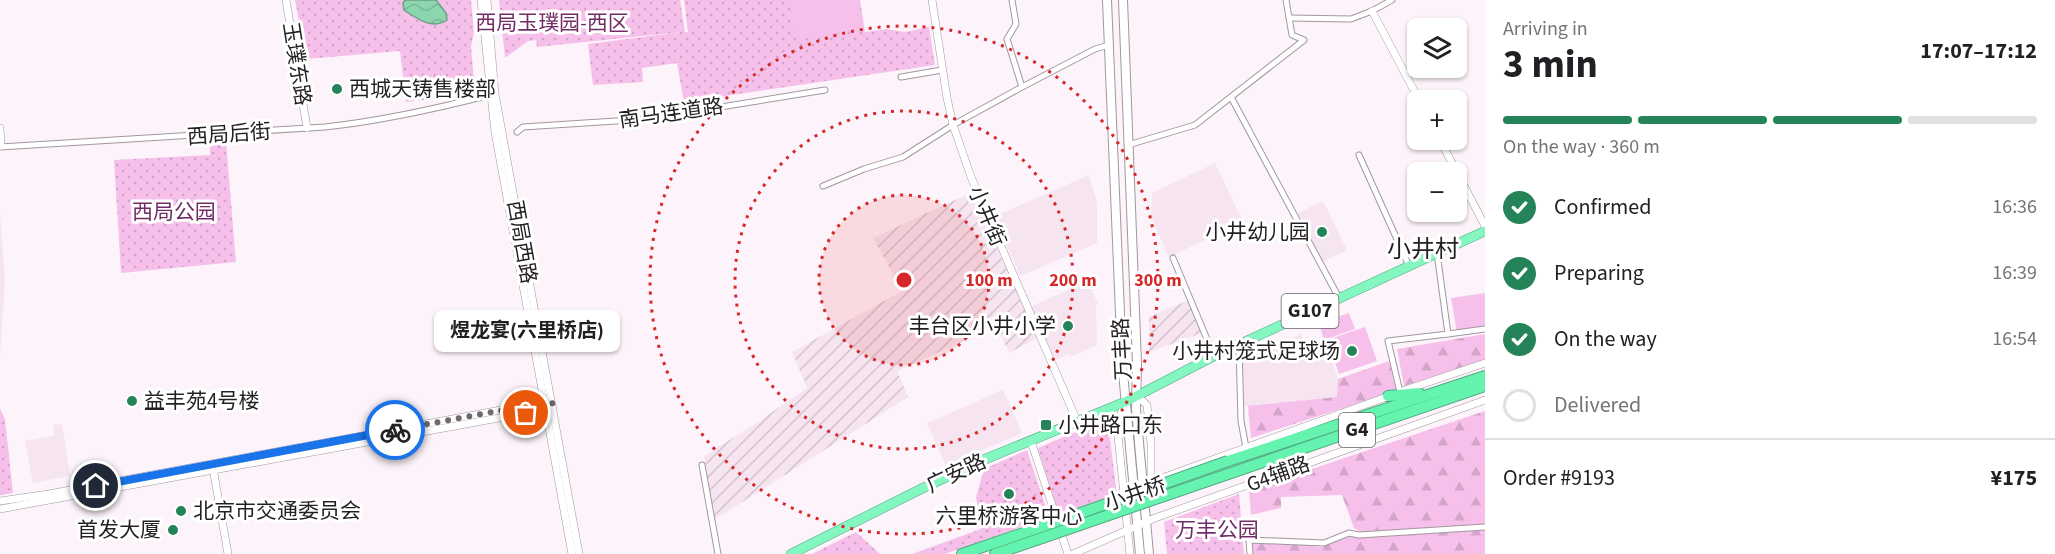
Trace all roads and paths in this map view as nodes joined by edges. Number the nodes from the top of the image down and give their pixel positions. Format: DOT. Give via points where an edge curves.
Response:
graph roads {
  1 [pos="286,0"];
  2 [pos="481,0"];
  3 [pos="486,0"];
  4 [pos="932,0"];
  5 [pos="1012,0"];
  6 [pos="1108,0"];
  7 [pos="1123,0"];
  8 [pos="1286,0"];
  9 [pos="1392,0"];
  10 [pos="1372,11"];
  11 [pos="1289,18"];
  12 [pos="1109,45"];
  13 [pos="1125,49"];
  14 [pos="942,70"];
  15 [pos="901,77"];
  16 [pos="1022,87"];
  17 [pos="825,90"];
  18 [pos="1414,90"];
  19 [pos="1111,94"];
  20 [pos="490,95"];
  21 [pos="1231,97"];
  22 [pos="953,125"];
  23 [pos="0,128"];
  24 [pos="307,129"];
  25 [pos="517,132"];
  26 [pos="1128,145"];
  27 [pos="1,147"];
  28 [pos="1445,150"];
  29 [pos="1359,155"];
  30 [pos="823,186"];
  31 [pos="1485,226"];
  32 [pos="1485,231"];
  33 [pos="1437,253"];
  34 [pos="1173,258"];
  35 [pos="1408,266"];
  36 [pos="1339,298"];
  37 [pos="1485,329"];
  38 [pos="1448,334"];
  39 [pos="1239,344"];
  40 [pos="1214,356"];
  41 [pos="1122,362"];
  42 [pos="1137,363"];
  43 [pos="1485,363"];
  44 [pos="1485,375"];
  45 [pos="1485,386"];
  46 [pos="1440,391"];
  47 [pos="1400,392"];
  48 [pos="1137,396"];
  49 [pos="1388,396"];
  50 [pos="1485,400"];
  51 [pos="1125,402"];
  52 [pos="549,405"];
  53 [pos="1077,421"];
  54 [pos="1031,441"];
  55 [pos="1246,448"];
  56 [pos="702,465"];
  57 [pos="212,467"];
  58 [pos="1162,478"];
  59 [pos="1146,483"];
  60 [pos="0,501"];
  61 [pos="0,509"];
  62 [pos="1175,511"];
  63 [pos="1147,522"];
  64 [pos="1138,527"];
  65 [pos="1485,527"];
  66 [pos="1129,530"];
  67 [pos="1042,532"];
  68 [pos="228,554"];
  69 [pos="572,554"];
  70 [pos="579,554"];
  71 [pos="718,554"];
  72 [pos="791,554"];
  73 [pos="962,554"];
  74 [pos="995,554"];
  75 [pos="1068,554"];
  76 [pos="1073,554"];
  77 [pos="1131,554"];
  78 [pos="1140,554"];
  79 [pos="1149,554"];
  80 [pos="1250,554"];
  1 -- 24 [label="street, 玉璞东路"];
  2 -- 20 [label="street, 西局西路"];
  3 -- 52 [label="street, 西局西路" via="495,94"];
  4 -- 14 [label="street, 小井街"];
  5 -- 16 [label="street" via="1016,24 1007,39"];
  6 -- 12 [label="main road, 万丰路"];
  6 -- 13 [label="main road" via="1113,49 1120,54"];
  7 -- 13 [label="main road, 万丰路"];
  8 -- 11 [label="street"];
  9 -- 10 [label="street"];
  10 -- 11 [label="street" via="1351,19"];
  10 -- 18 [label="street"];
  11 -- 21 [label="street" via="1292,35 1304,40"];
  12 -- 16 [label="street"];
  12 -- 19 [label="main road, 万丰路"];
  13 -- 26 [label="main road, 万丰路"];
  14 -- 15 [label="street"];
  14 -- 22 [label="street, 小井街"];
  16 -- 22 [label="street"];
  17 -- 25 [label="street, 南马连道路" via="647,119 523,127"];
  19 -- 26 [label="main road" via="1121,91"];
  19 -- 41 [label="main road, 万丰路"];
  20 -- 24 [label="street, 西局后街" via="370,122"];
  20 -- 52 [label="street, 西局西路"];
  21 -- 26 [label="street" via="1195,125"];
  21 -- 36 [label="street"];
  22 -- 30 [label="street" via="903,157"];
  22 -- 53 [label="street, 小井街" via="970,177"];
  23 -- 27 [label="street"];
  24 -- 27 [label="street, 西局后街"];
  26 -- 42 [label="main road, 万丰路"];
  28 -- 31 [label="street"];
  29 -- 35 [label="street"];
  32 -- 33 [label="highway, G107"];
  33 -- 35 [label="highway, G107"];
  33 -- 38 [label="street"];
  34 -- 40 [label="street"];
  35 -- 36 [label="highway, G107"];
  36 -- 39 [label="highway, G107"];
  37 -- 38 [label="street"];
  38 -- 47 [label="street" via="1388,341"];
  39 -- 40 [label="highway, G107"];
  39 -- 55 [label="street" via="1241,421"];
  40 -- 48 [label="highway, G107"];
  41 -- 42 [label="main road" via="1132,366"];
  41 -- 51 [label="main road, 万丰路"];
  42 -- 48 [label="main road, 万丰路"];
  43 -- 47 [label="street"];
  44 -- 46 [label="highway, G4"];
  45 -- 67 [label="highway, 小井桥 / G4, bridge" via="1228,474"];
  46 -- 49 [label="highway"];
  46 -- 67 [label="highway, 小井桥 / G4, bridge" via="1228,462"];
  47 -- 49 [label="street"];
  48 -- 51 [label="highway, G107"];
  48 -- 59 [label="main road, 万丰路"];
  49 -- 55 [label="street"];
  50 -- 62 [label="street, G4辅路"];
  51 -- 53 [label="highway, 广安路 / G107"];
  51 -- 64 [label="main road, 万丰路"];
  51 -- 66 [label="street" via="1117,426"];
  52 -- 57 [label="street"];
  52 -- 69 [label="street, 西局西路"];
  52 -- 70 [label="street, 西局西路"];
  53 -- 54 [label="highway, 广安路 / G107"];
  54 -- 72 [label="highway, 广安路 / G107" via="921,489"];
  54 -- 75 [label="street"];
  55 -- 58 [label="street"];
  56 -- 71 [label="street"];
  57 -- 60 [label="street"];
  57 -- 61 [label="street"];
  57 -- 68 [label="street"];
  58 -- 59 [label="street"];
  58 -- 62 [label="street" via="1165,505"];
  59 -- 63 [label="main road, 万丰路"];
  62 -- 63 [label="street, G4辅路"];
  63 -- 64 [label="street, G4辅路"];
  63 -- 79 [label="main road, 万丰路"];
  64 -- 66 [label="street, G4辅路"];
  64 -- 78 [label="main road, 万丰路"];
  65 -- 80 [label="street" via="1349,533 1324,543 1249,540"];
  66 -- 76 [label="street, G4辅路"];
  66 -- 77 [label="street"];
  67 -- 73 [label="highway, G4"];
  67 -- 74 [label="highway, G4"];
}
